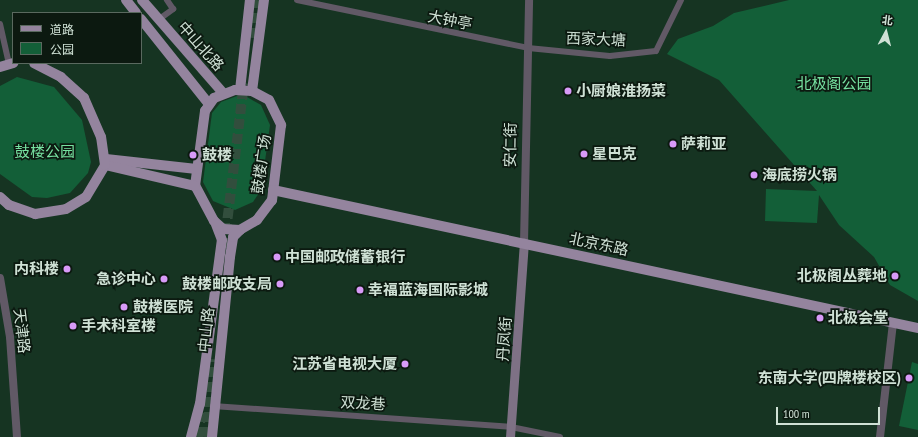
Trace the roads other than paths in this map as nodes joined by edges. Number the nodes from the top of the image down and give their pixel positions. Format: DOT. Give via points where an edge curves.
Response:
graph roads {
  1 [pos="126,0"];
  2 [pos="142,0"];
  3 [pos="167,0"];
  4 [pos="250,0"];
  5 [pos="264,0"];
  6 [pos="298,0"];
  7 [pos="529,0"];
  8 [pos="681,0"];
  9 [pos="135,12"];
  10 [pos="142,20"];
  11 [pos="158,20"];
  12 [pos="0,24"];
  13 [pos="528,48"];
  14 [pos="7,64"];
  15 [pos="36,64"];
  16 [pos="240,90"];
  17 [pos="252,91"];
  18 [pos="223,93"];
  19 [pos="208,103"];
  20 [pos="105,162"];
  21 [pos="196,169"];
  22 [pos="195,186"];
  23 [pos="273,190"];
  24 [pos="0,197"];
  25 [pos="214,221"];
  26 [pos="240,230"];
  27 [pos="524,243"];
  28 [pos="0,278"];
  29 [pos="893,323"];
  30 [pos="918,328"];
  31 [pos="213,406"];
  32 [pos="511,427"];
  33 [pos="17,437"];
  34 [pos="191,437"];
  35 [pos="212,437"];
  36 [pos="510,437"];
  37 [pos="560,437"];
  38 [pos="880,437"];
  1 -- 9 [label="main road"];
  2 -- 11 [label="main road, 中山北路"];
  3 -- 11 [label="street" via="173,9"];
  4 -- 16 [label="main road"];
  5 -- 17 [label="main road"];
  6 -- 13 [label="street, 大钟亭"];
  7 -- 13 [label="street, 安仁街"];
  8 -- 13 [label="street, 西家大塘" via="656,51 610,56"];
  10 -- 19 [label="main road, 中山北路"];
  11 -- 18 [label="main road, 中山北路"];
  12 -- 14 [label="street"];
  13 -- 27 [label="street, 安仁街"];
  15 -- 20 [label="main road" via="61,77 84,98 94,117"];
  16 -- 17 [label="main road, 鼓楼广场"];
  16 -- 18 [label="main road, 鼓楼广场"];
  17 -- 23 [label="main road, 鼓楼广场" via="268,100 280,117"];
  18 -- 19 [label="main road, 鼓楼广场"];
  19 -- 21 [label="main road"];
  20 -- 21 [label="main road"];
  20 -- 22 [label="main road"];
  20 -- 24 [label="main road" via="86,196 66,209 35,214 9,205"];
  21 -- 22 [label="main road"];
  22 -- 25 [label="main road"];
  23 -- 26 [label="main road, 鼓楼广场" via="263,213"];
  23 -- 27 [label="main road, 北京东路"];
  25 -- 26 [label="main road" via="223,229"];
  25 -- 34 [label="main road" via="222,240 200,404"];
  26 -- 31 [label="main road, 中山路" via="233,237 231,249"];
  27 -- 29 [label="main road, 北京东路"];
  27 -- 32 [label="main road, 丹凤街"];
  28 -- 33 [label="street, 天津路" via="10,337"];
  29 -- 30 [label="main road, 北京东路"];
  29 -- 38 [label="street"];
  31 -- 32 [label="street, 双龙巷"];
  31 -- 35 [label="main road, 中山路"];
  32 -- 36 [label="main road, 丹凤街"];
  32 -- 37 [label="street, 双龙巷"];
}
